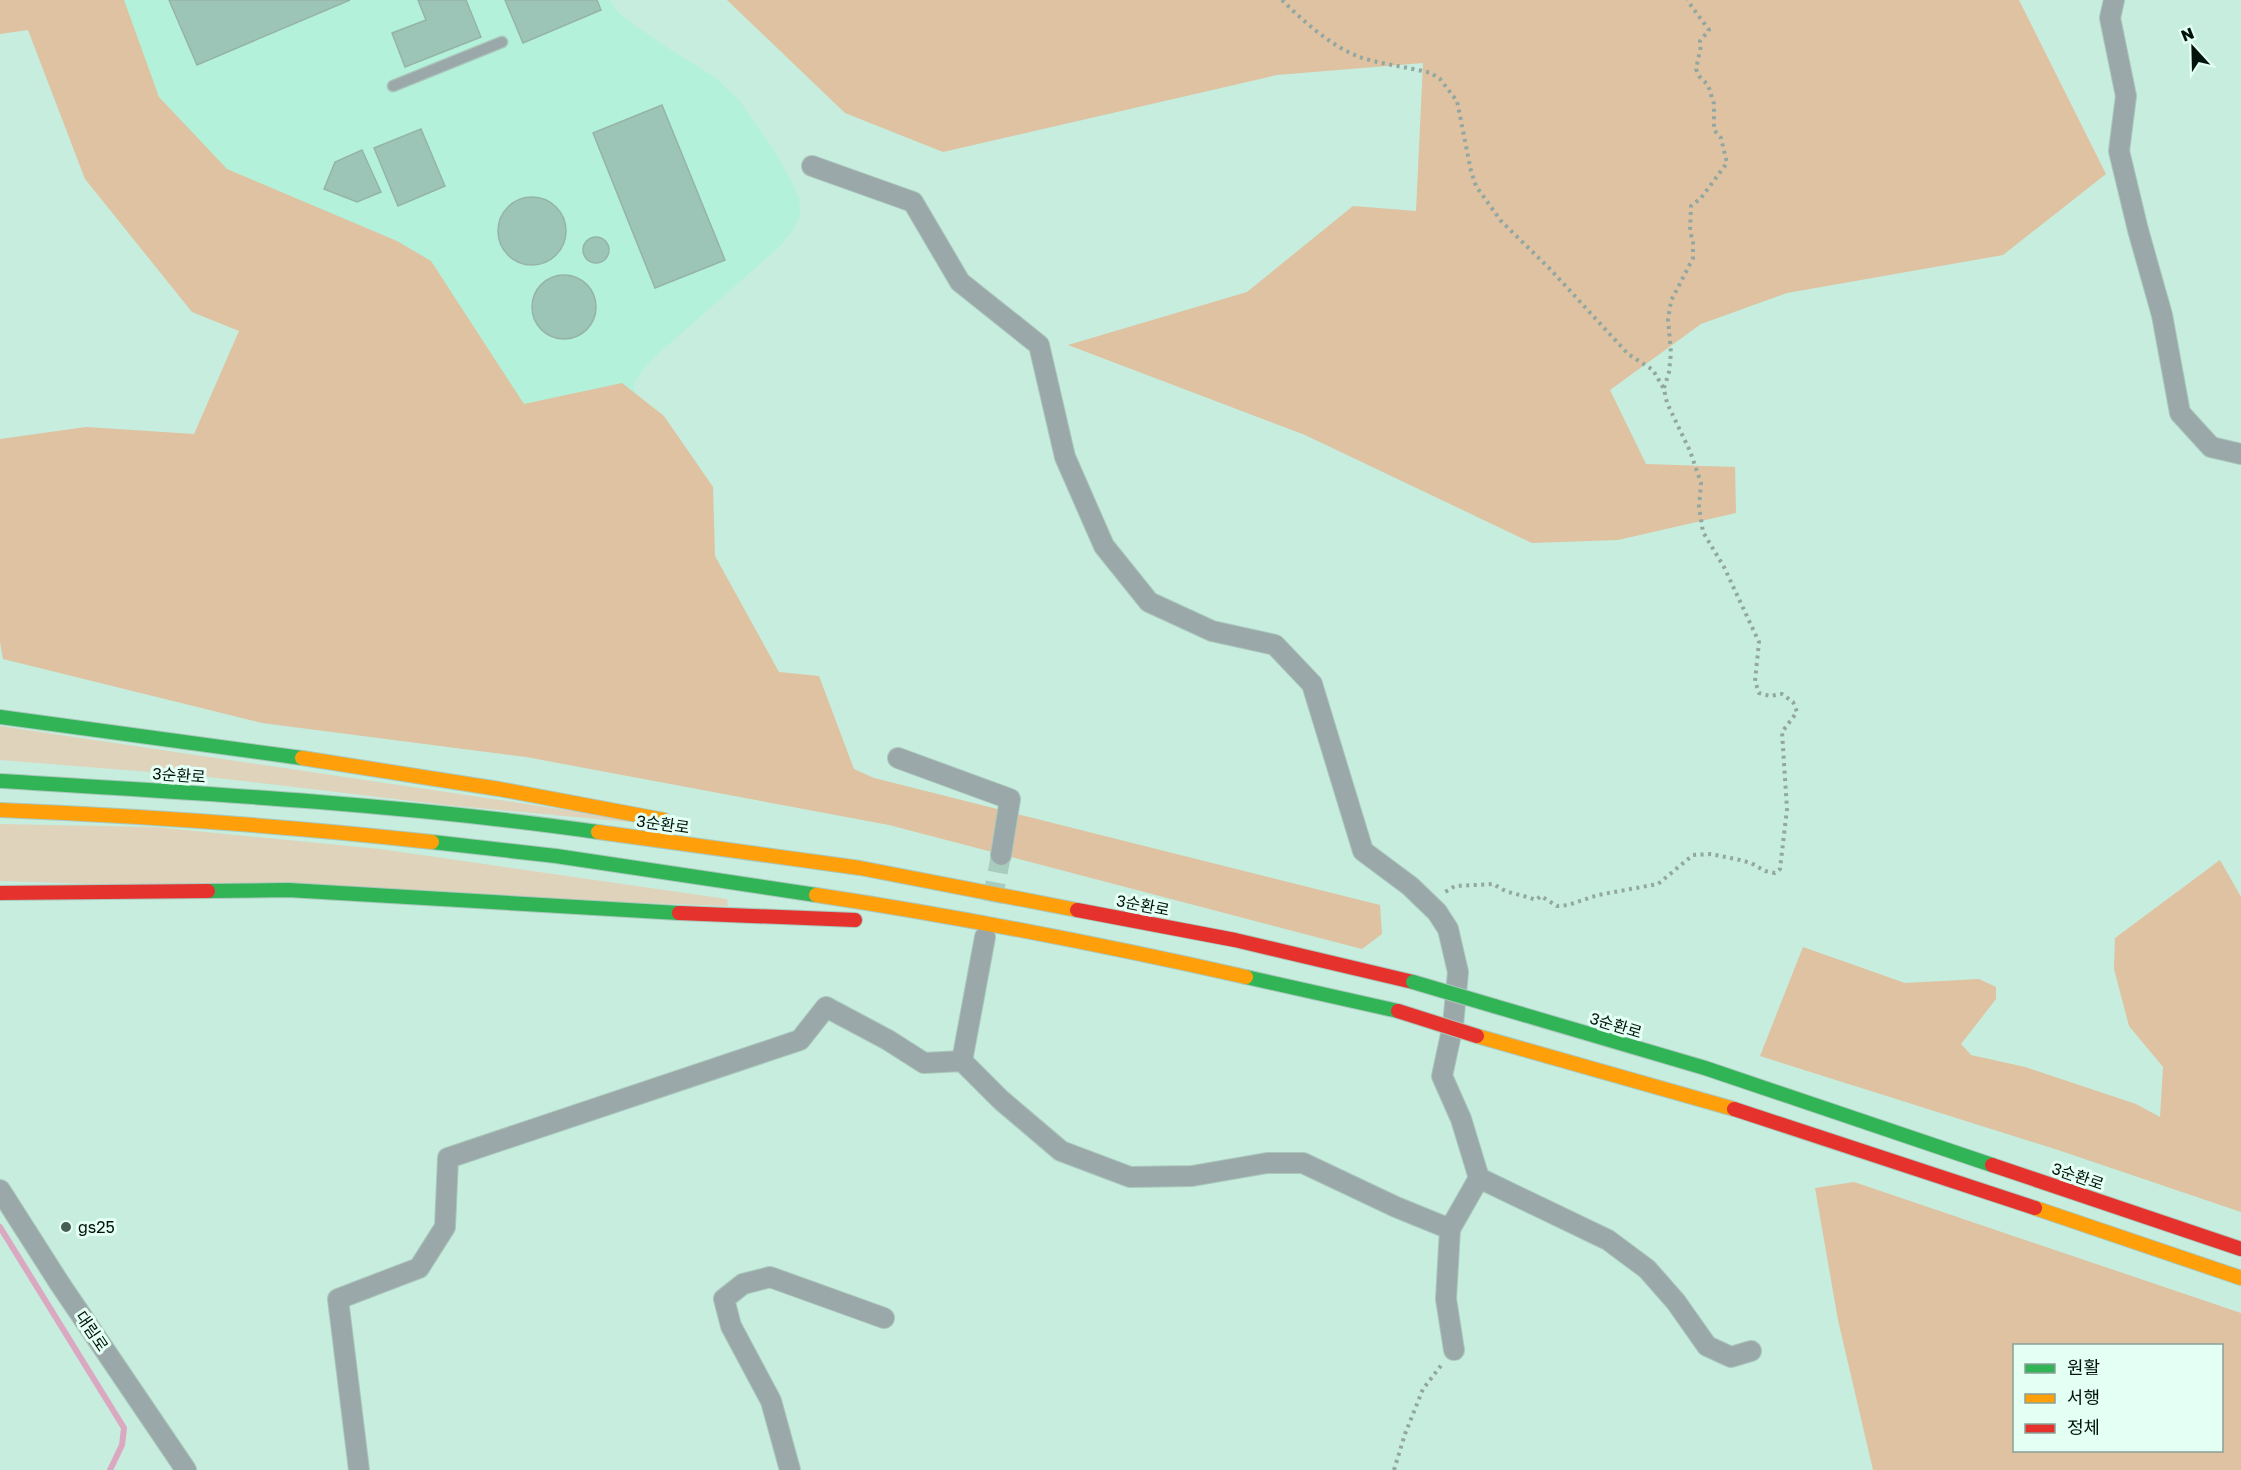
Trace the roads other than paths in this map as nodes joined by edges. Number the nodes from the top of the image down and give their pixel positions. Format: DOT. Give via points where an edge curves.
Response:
graph roads {
  1 [pos="2114,0"];
  2 [pos="502,42"];
  3 [pos="393,86"];
  4 [pos="812,166"];
  5 [pos="2241,454"];
  6 [pos="0,717"];
  7 [pos="898,758"];
  8 [pos="0,781"];
  9 [pos="0,810"];
  10 [pos="681,824"];
  11 [pos="750,838"];
  12 [pos="1001,855"];
  13 [pos="0,893"];
  14 [pos="868,920"];
  15 [pos="892,921"];
  16 [pos="1141,922"];
  17 [pos="992,931"];
  18 [pos="962,1061"];
  19 [pos="1479,1178"];
  20 [pos="0,1190"];
  21 [pos="1450,1229"];
  22 [pos="2241,1249"];
  23 [pos="2241,1278"];
  24 [pos="884,1318"];
  25 [pos="1454,1350"];
  26 [pos="1751,1351"];
  27 [pos="186,1470"];
  28 [pos="359,1470"];
  29 [pos="790,1470"];
  1 -- 5 [label="street" via="2110,18 2126,96 2119,151 2162,315 2180,413 2211,447"];
  2 -- 3 [label="lane"];
  4 -- 19 [label="street" via="912,202 960,282 1039,345 1065,457 1104,546 1149,602 1212,631 1275,645 1312,684 1363,851 1410,886 1437,912 1448,929 1458,972 1453,1025 1442,1076 1461,1119"];
  6 -- 10 [label="highway" via="276,754 578,802"];
  7 -- 12 [label="street" via="1010,800"];
  8 -- 16 [label="highway, 3순환로" via="249,796 544,824 860,868"];
  9 -- 17 [label="highway" via="330,831 556,856 914,910"];
  11 -- 16 [label="highway"];
  13 -- 14 [label="highway" via="288,890 639,912"];
  15 -- 17 [label="highway"];
  16 -- 22 [label="highway, 3순환로, bridge" via="1413,982 1705,1068"];
  17 -- 18 [label="street"];
  17 -- 23 [label="highway, bridge" via="1112,947 1398,1011 1730,1108"];
  18 -- 21 [label="street" via="1061,1151 1130,1177 1192,1176 1267,1163 1302,1163"];
  18 -- 28 [label="street" via="924,1063 826,1007 800,1040 448,1158 445,1227 419,1268 338,1299"];
  19 -- 21 [label="street"];
  19 -- 26 [label="street" via="1608,1240 1647,1269 1707,1346 1731,1357"];
  20 -- 27 [label="street, 대림로"];
  21 -- 25 [label="street" via="1446,1299"];
  24 -- 29 [label="street" via="770,1277 743,1284 724,1299 731,1326 771,1401"];
}
